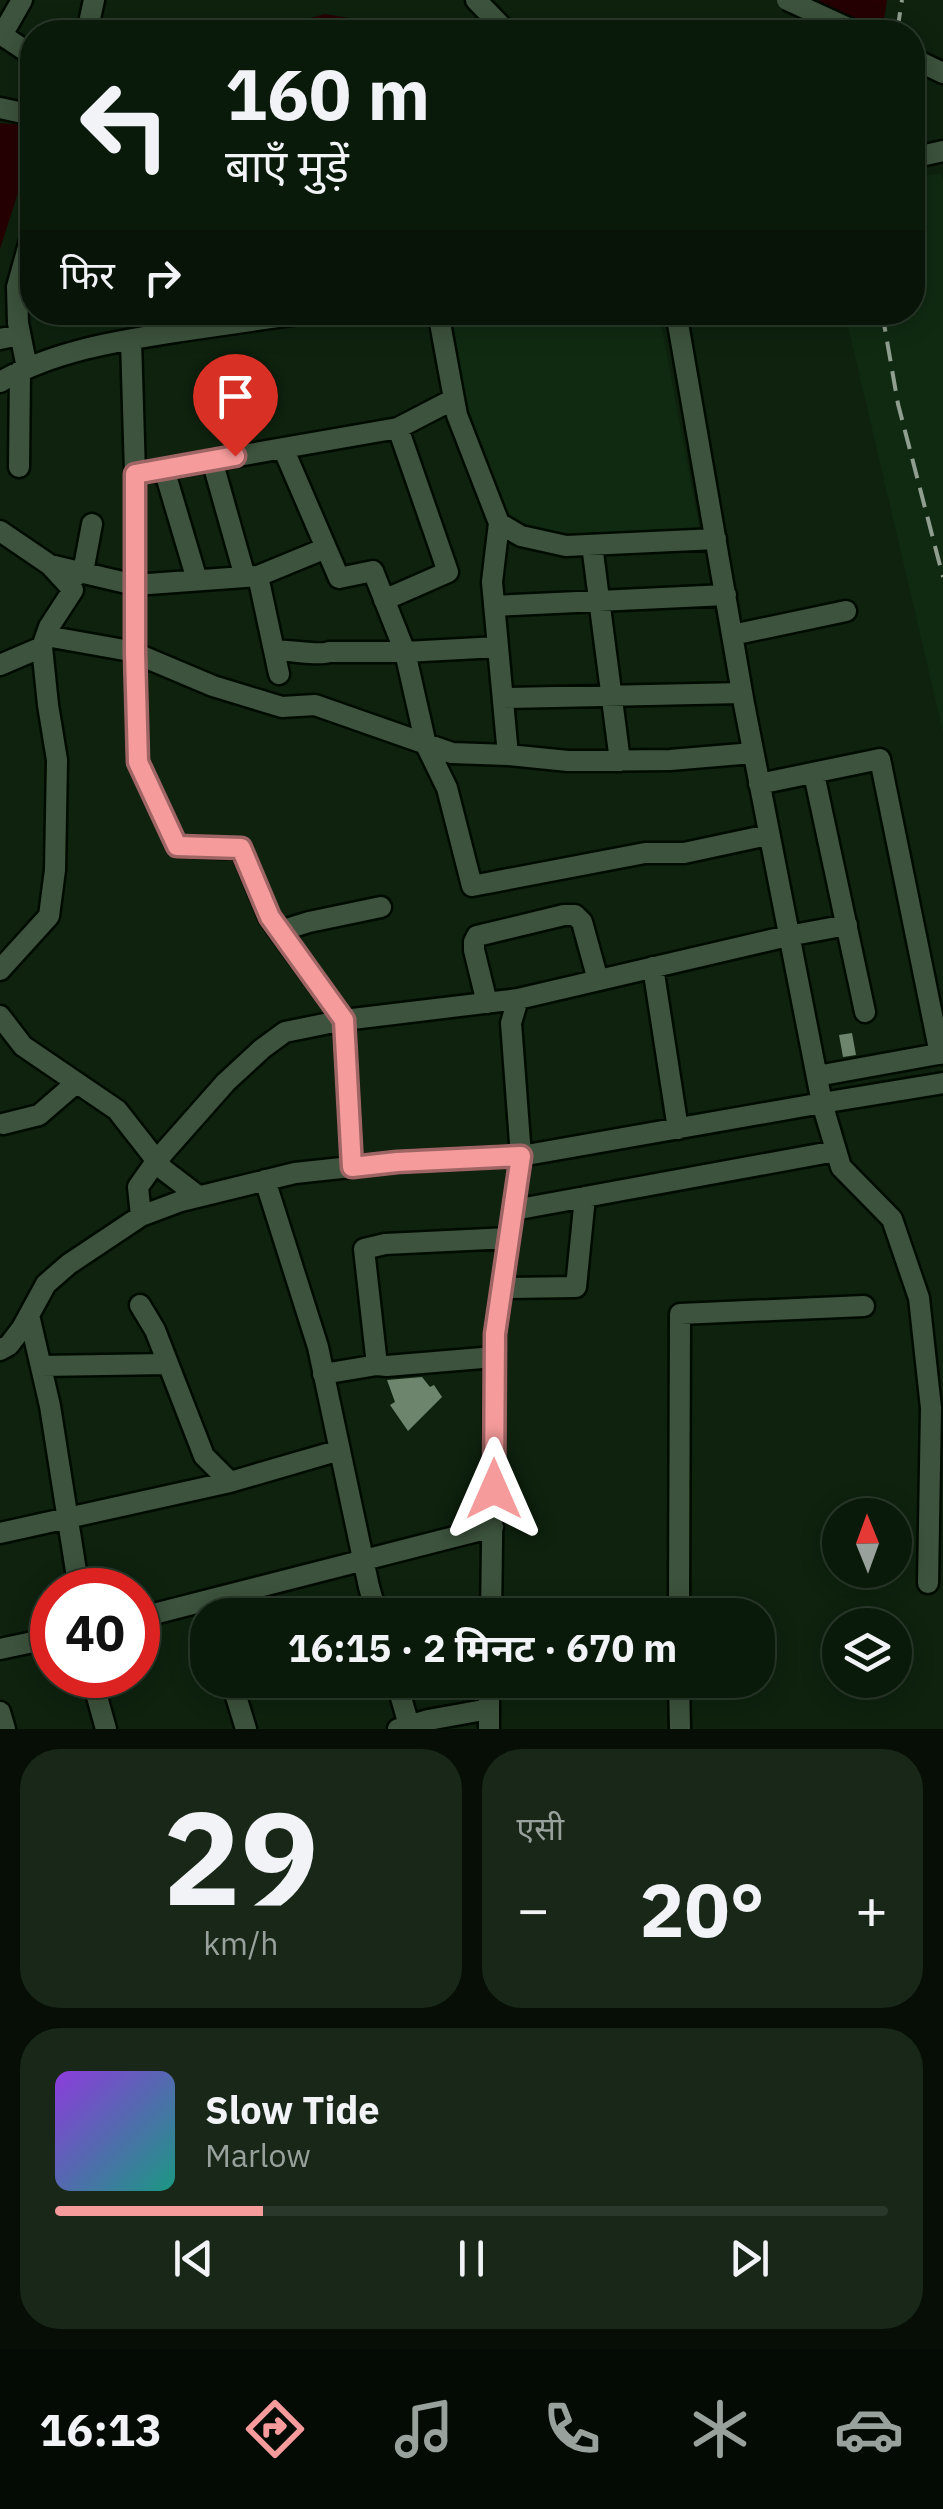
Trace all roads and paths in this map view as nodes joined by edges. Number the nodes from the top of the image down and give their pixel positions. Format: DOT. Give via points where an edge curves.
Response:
graph roads {
  1 [pos="22,0"];
  2 [pos="476,0"];
  3 [pos="788,0"];
  4 [pos="495,20"];
  5 [pos="832,20"];
  6 [pos="1,34"];
  7 [pos="20,276"];
  8 [pos="228,325"];
  9 [pos="440,325"];
  10 [pos="678,325"];
  11 [pos="10,337"];
  12 [pos="131,340"];
  13 [pos="23,369"];
  14 [pos="0,382"];
  15 [pos="454,400"];
  16 [pos="398,428"];
  17 [pos="283,448"];
  18 [pos="212,460"];
  19 [pos="20,467"];
  20 [pos="164,469"];
  21 [pos="135,474"];
  22 [pos="499,523"];
  23 [pos="92,524"];
  24 [pos="0,531"];
  25 [pos="716,539"];
  26 [pos="592,544"];
  27 [pos="326,548"];
  28 [pos="74,576"];
  29 [pos="251,576"];
  30 [pos="196,580"];
  31 [pos="135,585"];
  32 [pos="726,594"];
  33 [pos="384,600"];
  34 [pos="599,601"];
  35 [pos="494,606"];
  36 [pos="846,611"];
  37 [pos="732,635"];
  38 [pos="44,641"];
  39 [pos="498,647"];
  40 [pos="274,650"];
  41 [pos="406,652"];
  42 [pos="135,653"];
  43 [pos="0,664"];
  44 [pos="279,674"];
  45 [pos="742,693"];
  46 [pos="611,696"];
  47 [pos="503,698"];
  48 [pos="426,744"];
  49 [pos="753,753"];
  50 [pos="508,755"];
  51 [pos="620,761"];
  52 [pos="814,774"];
  53 [pos="760,784"];
  54 [pos="768,835"];
  55 [pos="381,907"];
  56 [pos="847,925"];
  57 [pos="280,931"];
  58 [pos="788,936"];
  59 [pos="653,967"];
  60 [pos="0,970"];
  61 [pos="598,980"];
  62 [pos="518,999"];
  63 [pos="488,1003"];
  64 [pos="866,1012"];
  65 [pos="0,1016"];
  66 [pos="344,1020"];
  67 [pos="942,1054"];
  68 [pos="817,1076"];
  69 [pos="76,1083"];
  70 [pos="943,1084"];
  71 [pos="822,1104"];
  72 [pos="3,1124"];
  73 [pos="678,1129"];
  74 [pos="836,1150"];
  75 [pos="521,1156"];
  76 [pos="156,1160"];
  77 [pos="352,1167"];
  78 [pos="265,1180"];
  79 [pos="198,1196"];
  80 [pos="586,1197"];
  81 [pos="514,1210"];
  82 [pos="142,1216"];
  83 [pos="510,1238"];
  84 [pos="502,1288"];
  85 [pos="140,1305"];
  86 [pos="864,1306"];
  87 [pos="28,1315"];
  88 [pos="0,1350"];
  89 [pos="494,1357"];
  90 [pos="168,1364"];
  91 [pos="378,1364"];
  92 [pos="40,1366"];
  93 [pos="324,1374"];
  94 [pos="340,1450"];
  95 [pos="230,1482"];
  96 [pos="68,1518"];
  97 [pos="493,1527"];
  98 [pos="0,1533"];
  99 [pos="364,1561"];
  100 [pos="76,1568"];
  101 [pos="928,1583"];
  102 [pos="240,1598"];
  103 [pos="373,1598"];
  104 [pos="491,1598"];
  105 [pos="679,1598"];
  106 [pos="190,1610"];
  107 [pos="160,1615"];
  108 [pos="30,1643"];
  109 [pos="0,1649"];
  110 [pos="97,1698"];
  111 [pos="237,1698"];
  112 [pos="400,1698"];
  113 [pos="679,1698"];
  114 [pos="0,1712"];
  115 [pos="489,1719"];
  116 [pos="406,1728"];
  117 [pos="5,1729"];
  118 [pos="106,1729"];
  119 [pos="246,1729"];
  120 [pos="680,1729"];
  1 -- 6 [label="street"];
  2 -- 4 [label="street"];
  3 -- 5 [label="street, bridge"];
  7 -- 11 [label="street"];
  8 -- 12 [label="street"];
  9 -- 15 [label="street"];
  10 -- 25 [label="street"];
  11 -- 13 [label="street"];
  12 -- 13 [label="street"];
  12 -- 21 [label="street"];
  13 -- 14 [label="street"];
  13 -- 19 [label="street"];
  15 -- 16 [label="street"];
  15 -- 22 [label="street"];
  16 -- 17 [label="street"];
  16 -- 33 [label="street" via="448,572"];
  17 -- 18 [label="street"];
  17 -- 27 [label="street"];
  18 -- 20 [label="street"];
  18 -- 29 [label="street"];
  20 -- 21 [label="street"];
  20 -- 30 [label="street"];
  21 -- 31 [label="street"];
  22 -- 26 [label="street" via="521,536"];
  22 -- 35 [label="street"];
  23 -- 28 [label="street"];
  24 -- 28 [label="street"];
  25 -- 26 [label="street"];
  25 -- 32 [label="street"];
  26 -- 34 [label="street"];
  27 -- 29 [label="street"];
  27 -- 33 [label="street" via="339,578 373,571"];
  28 -- 31 [label="street"];
  28 -- 38 [label="street"];
  29 -- 30 [label="street"];
  29 -- 40 [label="street"];
  30 -- 31 [label="street"];
  31 -- 42 [label="street"];
  32 -- 34 [label="street"];
  32 -- 37 [label="street"];
  33 -- 41 [label="street"];
  34 -- 35 [label="street"];
  34 -- 46 [label="street"];
  35 -- 39 [label="street"];
  36 -- 37 [label="street"];
  37 -- 45 [label="street"];
  38 -- 42 [label="street"];
  38 -- 43 [label="street"];
  38 -- 60 [label="street" via="57,760 49,916"];
  39 -- 41 [label="street"];
  39 -- 47 [label="street"];
  40 -- 41 [label="street"];
  40 -- 44 [label="street"];
  41 -- 48 [label="street"];
  42 -- 48 [label="street" via="213,686 282,706 315,705"];
  42 -- 57 [label="street" via="138,762 177,846 241,848"];
  45 -- 46 [label="street"];
  45 -- 49 [label="street"];
  46 -- 47 [label="street"];
  46 -- 51 [label="street"];
  47 -- 50 [label="street"];
  48 -- 50 [label="street" via="452,754"];
  48 -- 54 [label="street" via="447,788 472,886"];
  49 -- 51 [label="street"];
  49 -- 53 [label="street"];
  50 -- 51 [label="street"];
  52 -- 53 [label="street"];
  52 -- 56 [label="street"];
  52 -- 67 [label="street" via="880,759"];
  53 -- 54 [label="street"];
  54 -- 58 [label="street"];
  55 -- 57 [label="street"];
  56 -- 58 [label="street"];
  56 -- 64 [label="street"];
  57 -- 66 [label="street"];
  58 -- 59 [label="street"];
  58 -- 68 [label="street"];
  59 -- 61 [label="street"];
  59 -- 73 [label="street"];
  61 -- 62 [label="street"];
  61 -- 63 [label="street" via="582,922 564,915 478,936 474,950"];
  62 -- 63 [label="street"];
  62 -- 75 [label="street" via="510,1023"];
  63 -- 66 [label="street"];
  65 -- 69 [label="street" via="23,1046"];
  66 -- 76 [label="street" via="285,1032 263,1048"];
  66 -- 77 [label="street"];
  67 -- 68 [label="street"];
  68 -- 71 [label="street"];
  69 -- 72 [label="street" via="40,1115"];
  69 -- 76 [label="street" via="116,1110"];
  70 -- 71 [label="street"];
  71 -- 73 [label="street"];
  71 -- 74 [label="street"];
  73 -- 75 [label="street"];
  74 -- 80 [label="street"];
  74 -- 101 [label="street" via="842,1167 892,1219 918,1298 931,1408"];
  75 -- 77 [label="street"];
  75 -- 81 [label="street"];
  76 -- 79 [label="street"];
  76 -- 82 [label="street" via="138,1187"];
  77 -- 78 [label="street"];
  78 -- 79 [label="street"];
  78 -- 93 [label="street"];
  79 -- 82 [label="street"];
  80 -- 81 [label="street"];
  80 -- 84 [label="street" via="576,1287"];
  81 -- 83 [label="street"];
  82 -- 87 [label="street" via="69,1264 46,1284"];
  83 -- 84 [label="street"];
  83 -- 91 [label="street" via="364,1249"];
  84 -- 89 [label="street"];
  85 -- 90 [label="street"];
  86 -- 105 [label="street" via="680,1314"];
  87 -- 88 [label="street"];
  87 -- 92 [label="street"];
  89 -- 91 [label="street"];
  89 -- 97 [label="street"];
  90 -- 92 [label="street"];
  90 -- 95 [label="street" via="204,1456"];
  91 -- 93 [label="street"];
  92 -- 96 [label="street"];
  93 -- 94 [label="street"];
  94 -- 95 [label="street"];
  94 -- 99 [label="street"];
  95 -- 96 [label="street"];
  96 -- 98 [label="street"];
  96 -- 100 [label="street"];
  97 -- 99 [label="street"];
  97 -- 104 [label="street"];
  99 -- 102 [label="street"];
  99 -- 103 [label="street"];
  106 -- 107 [label="street"];
  108 -- 109 [label="street"];
  110 -- 118 [label="street"];
  111 -- 119 [label="street"];
  112 -- 116 [label="street"];
  113 -- 120 [label="street"];
  114 -- 117 [label="street"];
  115 -- 116 [label="street" via="428,1720"];
}
